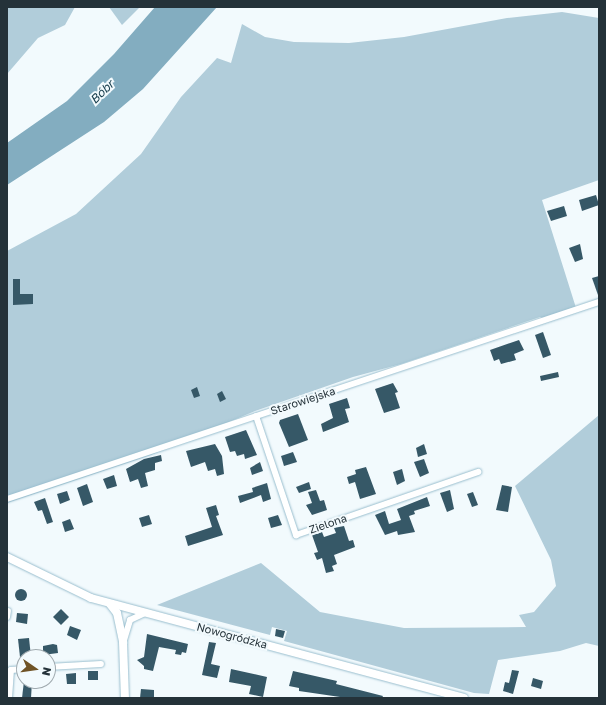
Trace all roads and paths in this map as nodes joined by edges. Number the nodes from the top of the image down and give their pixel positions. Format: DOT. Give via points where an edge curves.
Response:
graph roads {
  1 [pos="599,302"];
  2 [pos="256,416"];
  3 [pos="478,472"];
  4 [pos="7,499"];
  5 [pos="7,557"];
  6 [pos="110,604"];
  7 [pos="145,613"];
  8 [pos="123,642"];
  9 [pos="101,664"];
  10 [pos="56,667"];
  11 [pos="9,668"];
  12 [pos="9,698"];
  13 [pos="125,698"];
  14 [pos="464,698"];
  1 -- 2 [label="street, Starowiejska"];
  2 -- 3 [label="street, Zielona" via="296,535"];
  2 -- 4 [label="street, Starowiejska"];
  5 -- 6 [label="main road, Nowogródzka" via="72,591"];
  6 -- 7 [label="main road, Nowogródzka"];
  6 -- 8 [label="main road" via="117,613"];
  7 -- 8 [label="street" via="130,620"];
  7 -- 14 [label="main road, Nowogródzka"];
  8 -- 13 [label="main road"];
  9 -- 10 [label="street"];
  11 -- 12 [label="street"];
}
